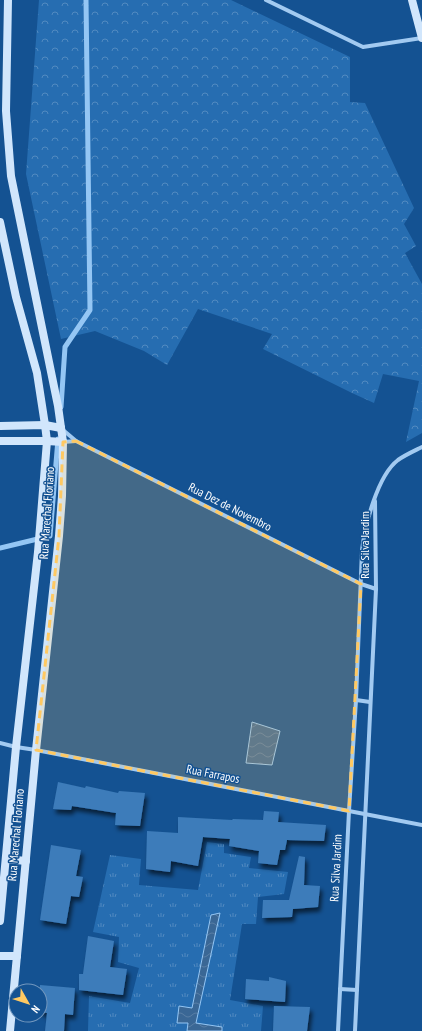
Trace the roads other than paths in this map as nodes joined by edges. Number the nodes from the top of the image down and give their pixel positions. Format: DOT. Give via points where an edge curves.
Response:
graph roads {
  1 [pos="8,0"];
  2 [pos="266,0"];
  3 [pos="412,0"];
  4 [pos="422,38"];
  5 [pos="3,111"];
  6 [pos="0,222"];
  7 [pos="45,425"];
  8 [pos="0,426"];
  9 [pos="61,428"];
  10 [pos="47,440"];
  11 [pos="0,441"];
  12 [pos="76,441"];
  13 [pos="63,442"];
  14 [pos="422,447"];
  15 [pos="375,498"];
  16 [pos="360,584"];
  17 [pos="376,589"];
  18 [pos="356,700"];
  19 [pos="370,702"];
  20 [pos="0,743"];
  21 [pos="16,747"];
  22 [pos="36,750"];
  23 [pos="349,811"];
  24 [pos="366,814"];
  25 [pos="422,825"];
  26 [pos="6,859"];
  27 [pos="26,861"];
  28 [pos="0,921"];
  29 [pos="0,956"];
  30 [pos="16,956"];
  31 [pos="340,989"];
  32 [pos="357,990"];
  33 [pos="10,1031"];
  34 [pos="338,1031"];
  35 [pos="355,1031"];
  1 -- 5 [label="street, Rua Marechal Floriano"];
  2 -- 4 [label="street" via="363,47"];
  3 -- 4 [label="street"];
  5 -- 9 [label="street, Rua Marechal Floriano" via="11,176"];
  6 -- 7 [label="street, Rua Marechal Floriano" via="16,297 37,373"];
  7 -- 8 [label="street"];
  7 -- 9 [label="street"];
  7 -- 10 [label="street, Rua Marechal Floriano"];
  9 -- 12 [label="street, Rua Dez de Novembro"];
  9 -- 13 [label="street, Rua Marechal Floriano"];
  10 -- 11 [label="street"];
  10 -- 13 [label="street"];
  10 -- 21 [label="street, Rua Marechal Floriano" via="38,552"];
  12 -- 13 [label="street"];
  12 -- 16 [label="street, Rua Dez de Novembro"];
  13 -- 22 [label="street, Rua Marechal Floriano" via="59,536"];
  14 -- 15 [label="street" via="397,461 384,475"];
  15 -- 16 [label="street, Rua Silva Jardim" via="364,533"];
  15 -- 17 [label="street, Rua Silva Jardim"];
  16 -- 17 [label="street, Rua Dez de Novembro"];
  16 -- 18 [label="street, Rua Silva Jardim"];
  17 -- 19 [label="street, Rua Silva Jardim"];
  18 -- 19 [label="street"];
  18 -- 23 [label="street, Rua Silva Jardim"];
  19 -- 24 [label="street, Rua Silva Jardim"];
  20 -- 21 [label="street, Rua Farrapos"];
  21 -- 22 [label="street, Rua Farrapos"];
  21 -- 26 [label="street, Rua Marechal Floriano"];
  22 -- 23 [label="street, Rua Farrapos"];
  22 -- 27 [label="street, Rua Marechal Floriano"];
  23 -- 24 [label="street, Rua Farrapos"];
  23 -- 31 [label="street, Rua Silva Jardim"];
  24 -- 25 [label="street, Rua Farrapos"];
  24 -- 32 [label="street, Rua Silva Jardim"];
  26 -- 27 [label="street"];
  26 -- 28 [label="street, Rua Marechal Floriano"];
  27 -- 30 [label="street, Rua Marechal Floriano"];
  29 -- 30 [label="street"];
  30 -- 33 [label="street, Rua Marechal Floriano"];
  31 -- 32 [label="street"];
  31 -- 34 [label="street, Rua Silva Jardim"];
  32 -- 35 [label="street, Rua Silva Jardim"];
}
